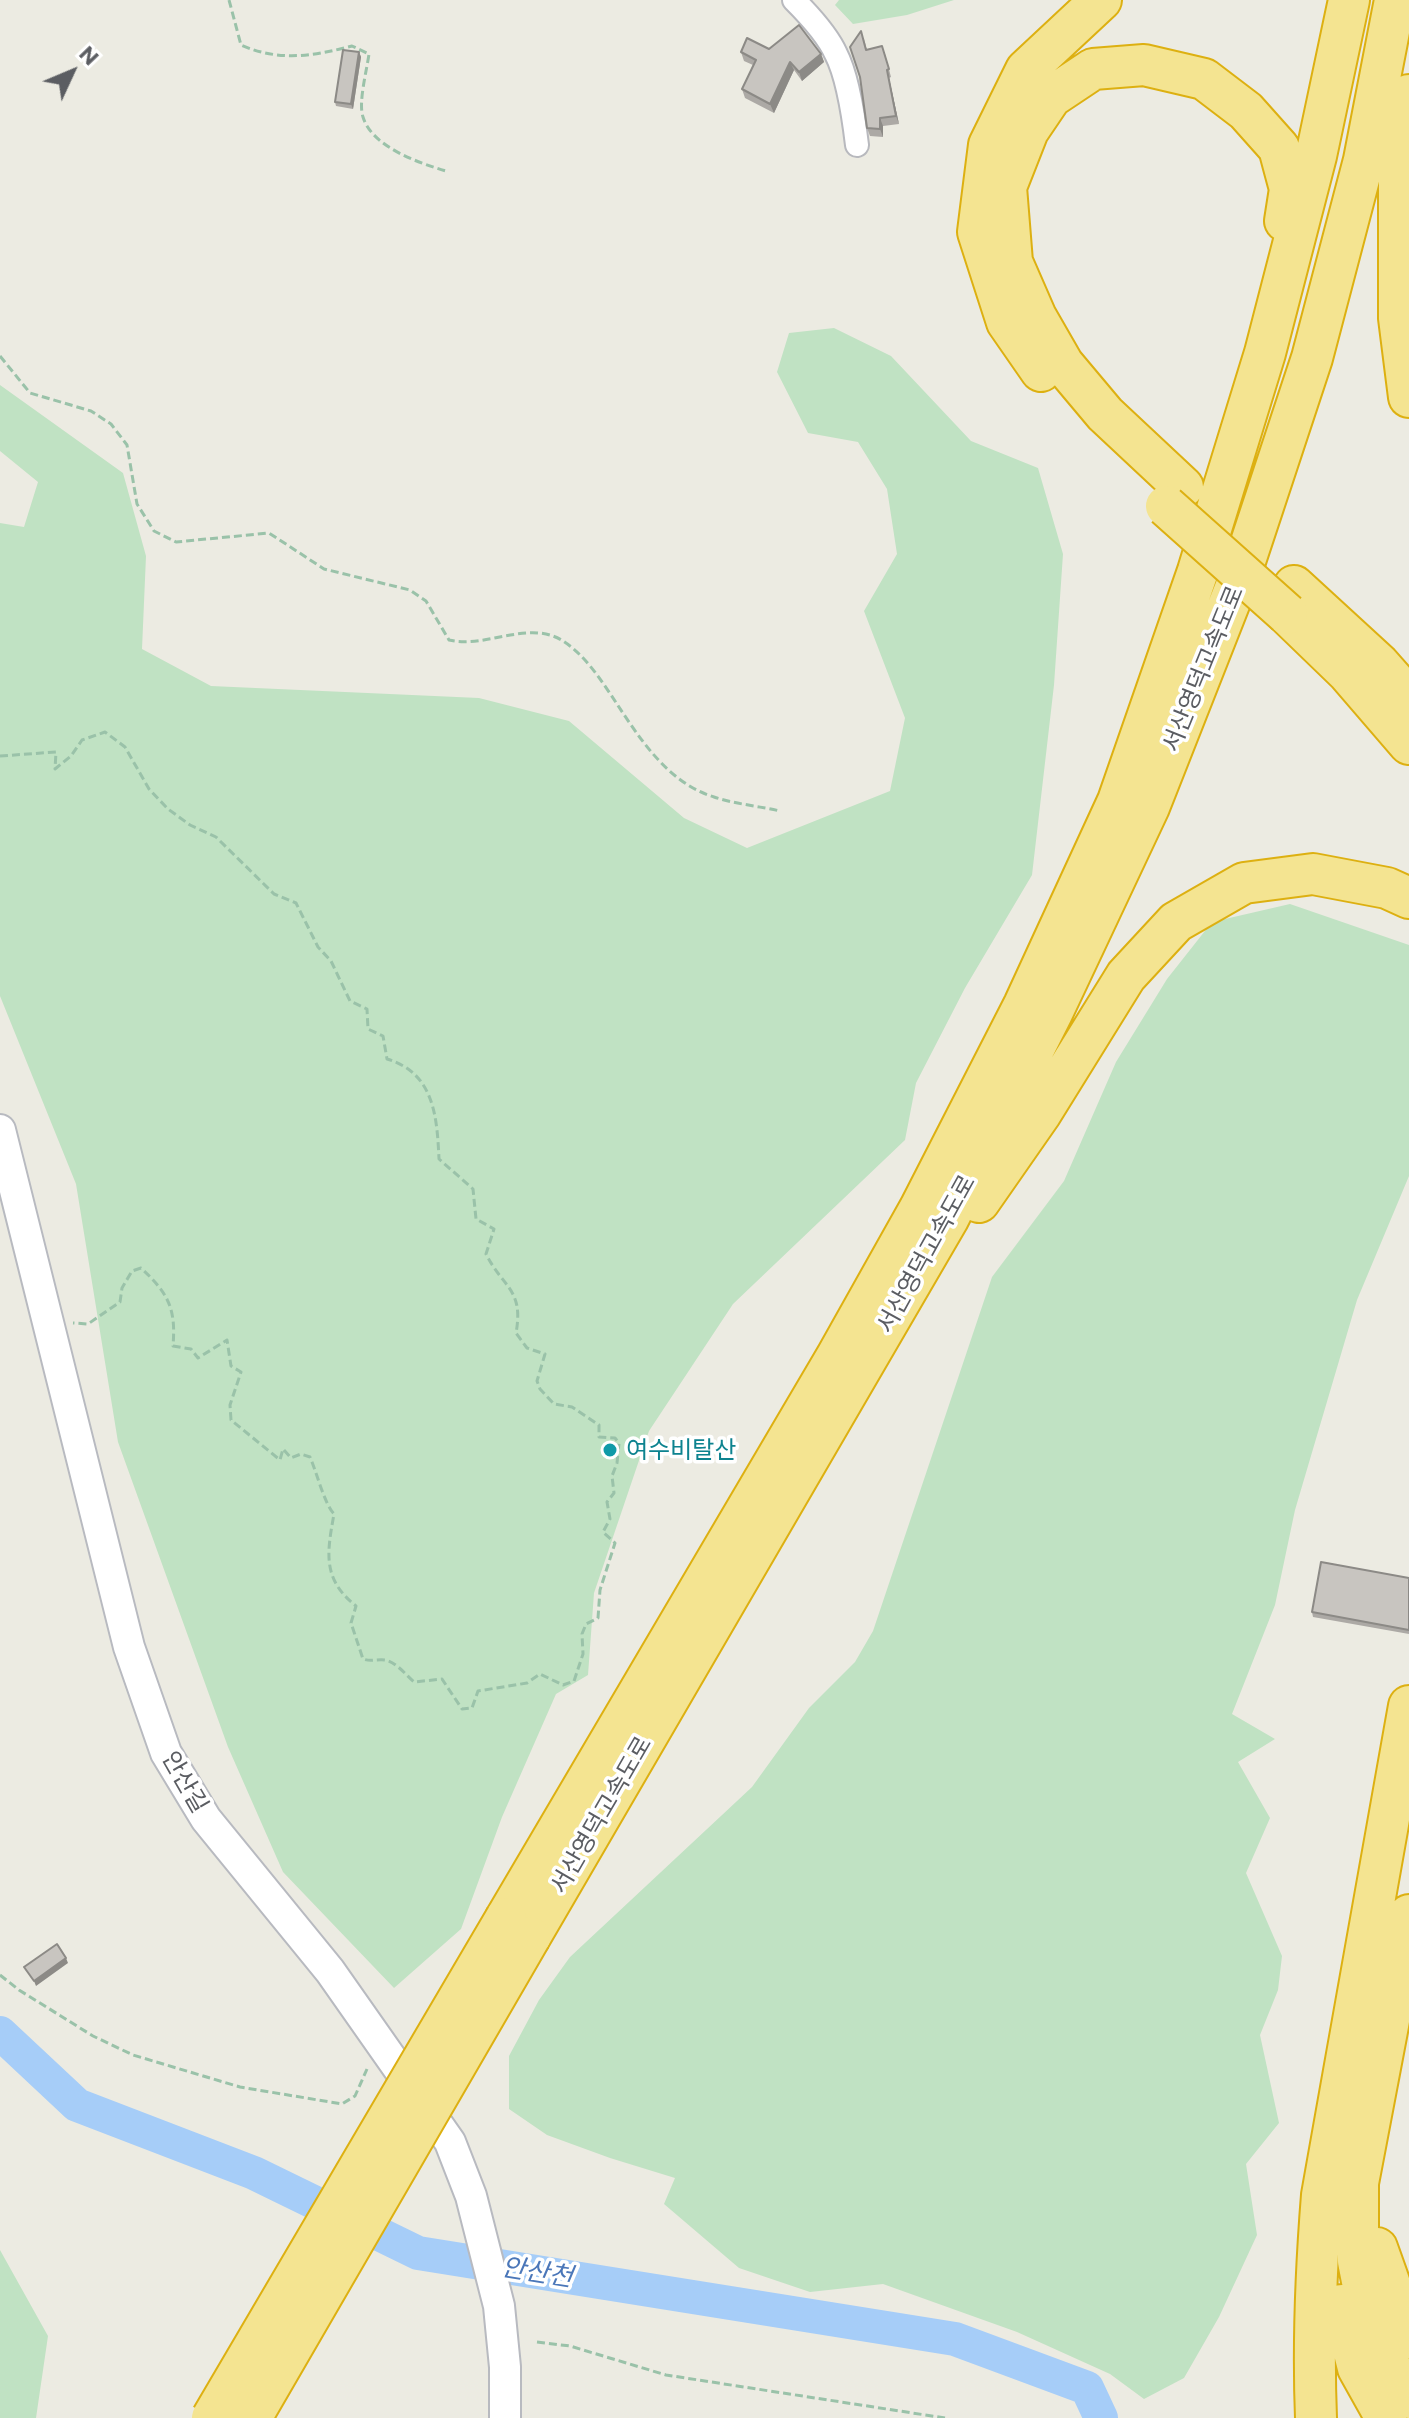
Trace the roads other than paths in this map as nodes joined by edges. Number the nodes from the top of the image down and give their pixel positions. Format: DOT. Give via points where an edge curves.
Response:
graph roads {
  1 [pos="794,0"];
  2 [pos="1101,0"];
  3 [pos="1349,0"];
  4 [pos="1395,0"];
  5 [pos="1409,95"];
  6 [pos="857,145"];
  7 [pos="1265,353"];
  8 [pos="1409,397"];
  9 [pos="1175,497"];
  10 [pos="1290,600"];
  11 [pos="1409,698"];
  12 [pos="1409,744"];
  13 [pos="1409,898"];
  14 [pos="0,1130"];
  15 [pos="864,1365"];
  16 [pos="1409,1706"];
  17 [pos="1409,1915"];
  18 [pos="518,1927"];
  19 [pos="1340,2189"];
  20 [pos="1409,2338"];
  21 [pos="1409,2398"];
  22 [pos="212,2418"];
  23 [pos="251,2418"];
  24 [pos="505,2418"];
  25 [pos="1316,2418"];
  26 [pos="1386,2418"];
  1 -- 6 [label="street" via="837,54"];
  2 -- 9 [label="highway" via="1026,70 989,145 978,232 1007,322 1064,405 1116,463"];
  3 -- 7 [label="highway, 서산영덕고속도로" via="1316,156"];
  4 -- 15 [label="highway, 서산영덕고속도로" via="1364,160 1312,358 1234,591 1149,807 1052,1013 948,1219"];
  5 -- 8 [label="highway" via="1399,162 1399,318"];
  7 -- 9 [label="highway" via="1290,189 1279,148 1246,111 1204,79 1144,65 1093,69 1051,97 1028,131 1006,187 1012,262 1063,364"];
  7 -- 18 [label="highway, 서산영덕고속도로" via="1198,571 1118,801 1024,1005 920,1208"];
  9 -- 10 [label="highway, bridge"];
  10 -- 11 [label="highway" via="1379,664"];
  10 -- 12 [label="highway"];
  13 -- 15 [label="highway" via="1387,888 1313,874 1244,883 1176,922 1126,976 1041,1113"];
  14 -- 24 [label="street, 안산길" via="129,1647 166,1753 206,1819 330,1971 450,2142 471,2196 499,2306"];
  15 -- 18 [label="highway, 서산영덕고속도로"];
  16 -- 19 [label="highway"];
  17 -- 19 [label="highway"];
  18 -- 22 [label="highway, 서산영덕고속도로, bridge"];
  18 -- 23 [label="highway, 서산영덕고속도로, bridge"];
  19 -- 20 [label="highway" via="1383,2267"];
  19 -- 21 [label="highway" via="1371,2326"];
  19 -- 25 [label="highway" via="1315,2276"];
  19 -- 26 [label="highway" via="1336,2279 1358,2368"];
}
